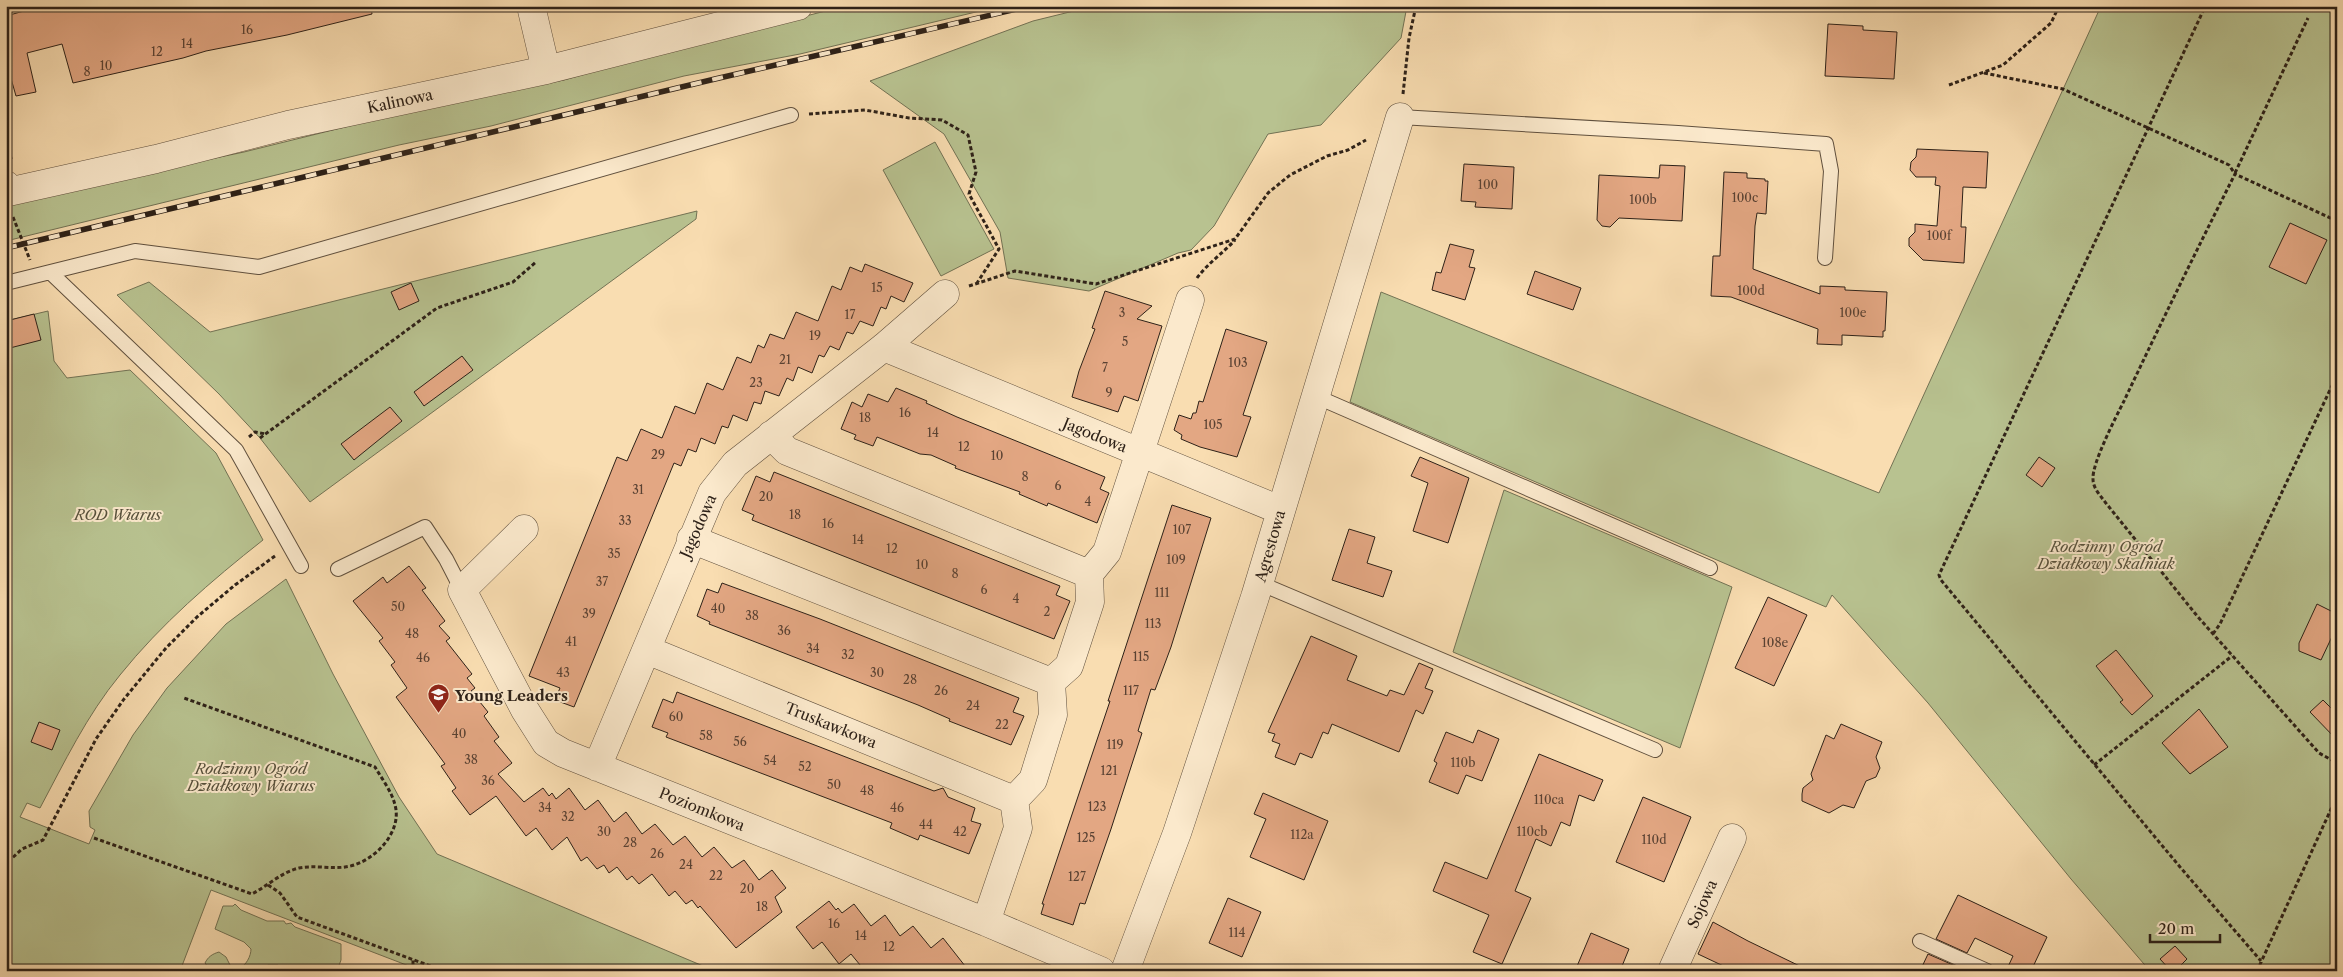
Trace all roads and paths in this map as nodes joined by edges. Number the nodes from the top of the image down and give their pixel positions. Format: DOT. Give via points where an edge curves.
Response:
graph roads {
  1 [pos="531,6"];
  2 [pos="798,6"];
  3 [pos="1416,6"];
  4 [pos="2059,6"];
  5 [pos="2204,9"];
  6 [pos="2308,18"];
  7 [pos="546,70"];
  8 [pos="1984,73"];
  9 [pos="1949,85"];
  10 [pos="791,115"];
  11 [pos="1400,117"];
  12 [pos="2148,128"];
  13 [pos="1392,144"];
  14 [pos="2235,174"];
  15 [pos="6,185"];
  16 [pos="13,216"];
  17 [pos="2337,221"];
  18 [pos="1235,239"];
  19 [pos="28,256"];
  20 [pos="1825,258"];
  21 [pos="536,262"];
  22 [pos="50,273"];
  23 [pos="6,283"];
  24 [pos="977,284"];
  25 [pos="944,294"];
  26 [pos="1190,300"];
  27 [pos="884,348"];
  28 [pos="2337,375"];
  29 [pos="1315,396"];
  30 [pos="254,432"];
  31 [pos="266,434"];
  32 [pos="771,435"];
  33 [pos="260,438"];
  34 [pos="1141,453"];
  35 [pos="1280,510"];
  36 [pos="524,529"];
  37 [pos="691,540"];
  38 [pos="289,545"];
  39 [pos="301,566"];
  40 [pos="1710,568"];
  41 [pos="338,569"];
  42 [pos="1089,574"];
  43 [pos="1259,583"];
  44 [pos="462,590"];
  45 [pos="2213,634"];
  46 [pos="647,650"];
  47 [pos="2232,656"];
  48 [pos="1051,682"];
  49 [pos="184,698"];
  50 [pos="1655,750"];
  51 [pos="2337,764"];
  52 [pos="2094,765"];
  53 [pos="597,767"];
  54 [pos="2337,796"];
  55 [pos="1014,800"];
  56 [pos="94,838"];
  57 [pos="1732,838"];
  58 [pos="8,862"];
  59 [pos="6,868"];
  60 [pos="268,885"];
  61 [pos="986,922"];
  62 [pos="1920,941"];
  63 [pos="413,959"];
  64 [pos="2262,961"];
  65 [pos="413,971"];
  66 [pos="444,971"];
  67 [pos="1101,971"];
  68 [pos="1125,971"];
  69 [pos="1672,971"];
  70 [pos="1987,971"];
  71 [pos="2257,971"];
  1 -- 7 [label="street"];
  2 -- 7 [label="street, Kalinowa"];
  3 -- 11 [label="path"];
  4 -- 8 [label="path" via="2051,24 2003,65"];
  5 -- 12 [label="path"];
  6 -- 14 [label="path"];
  7 -- 15 [label="street, Kalinowa" via="288,125 8,192"];
  8 -- 9 [label="path"];
  8 -- 12 [label="path" via="2063,89"];
  10 -- 22 [label="lane" via="259,267 136,251"];
  10 -- 24 [label="path" via="865,110 942,120 968,135 976,172 969,194 999,250"];
  11 -- 13 [label="street, Agrestowa"];
  11 -- 20 [label="lane" via="1826,144 1831,171"];
  12 -- 14 [label="path" via="2229,165"];
  12 -- 52 [label="path" via="1939,575"];
  13 -- 18 [label="path" via="1365,140 1290,175 1268,193"];
  13 -- 29 [label="street, Agrestowa"];
  14 -- 17 [label="path"];
  14 -- 45 [label="path" via="2117,414 2092,478 2105,502"];
  16 -- 19 [label="path"];
  18 -- 24 [label="path" via="1096,284 1015,271"];
  18 -- 26 [label="path" via="1203,269 1192,286"];
  21 -- 31 [label="path" via="513,282 437,308"];
  22 -- 23 [label="lane"];
  22 -- 38 [label="lane" via="236,450"];
  24 -- 25 [label="path"];
  25 -- 27 [label="street, Jagodowa"];
  26 -- 34 [label="street, Jagodowa"];
  27 -- 32 [label="street, Jagodowa"];
  27 -- 34 [label="street, Jagodowa"];
  28 -- 45 [label="path"];
  29 -- 35 [label="street, Agrestowa"];
  29 -- 40 [label="lane"];
  30 -- 31 [label="path"];
  31 -- 33 [label="path"];
  32 -- 37 [label="street, Jagodowa" via="735,464 712,493"];
  32 -- 42 [label="street" via="787,451"];
  34 -- 35 [label="street, Jagodowa"];
  34 -- 42 [label="street" via="1107,552"];
  35 -- 43 [label="street, Agrestowa"];
  36 -- 44 [label="street"];
  37 -- 46 [label="street, Jagodowa"];
  37 -- 48 [label="street"];
  38 -- 39 [label="lane"];
  38 -- 58 [label="path" via="227,592 166,648 124,698 96,739 43,840 22,849"];
  41 -- 44 [label="lane" via="425,527"];
  42 -- 48 [label="street" via="1090,602 1068,666"];
  43 -- 50 [label="lane"];
  43 -- 68 [label="street, Agrestowa" via="1177,833"];
  44 -- 53 [label="street, Poziomkowa" via="525,710 546,743"];
  45 -- 47 [label="path"];
  46 -- 53 [label="street, Jagodowa"];
  46 -- 55 [label="street, Truskawkowa"];
  47 -- 51 [label="path" via="2319,753"];
  47 -- 52 [label="path"];
  48 -- 55 [label="street" via="1053,715 1033,780"];
  49 -- 60 [label="path" via="376,767 395,804 397,815 393,829 385,844 371,857 347,867 289,871"];
  52 -- 64 [label="path"];
  53 -- 61 [label="street, Poziomkowa"];
  54 -- 64 [label="path"];
  55 -- 61 [label="street" via="1018,828"];
  56 -- 60 [label="path" via="252,894"];
  57 -- 69 [label="street, Sojowa"];
  58 -- 59 [label="path"];
  60 -- 63 [label="path" via="280,893 297,917"];
  61 -- 67 [label="street, Poziomkowa"];
  62 -- 70 [label="lane"];
  63 -- 65 [label="path"];
  63 -- 66 [label="path"];
  64 -- 71 [label="path"];
}
